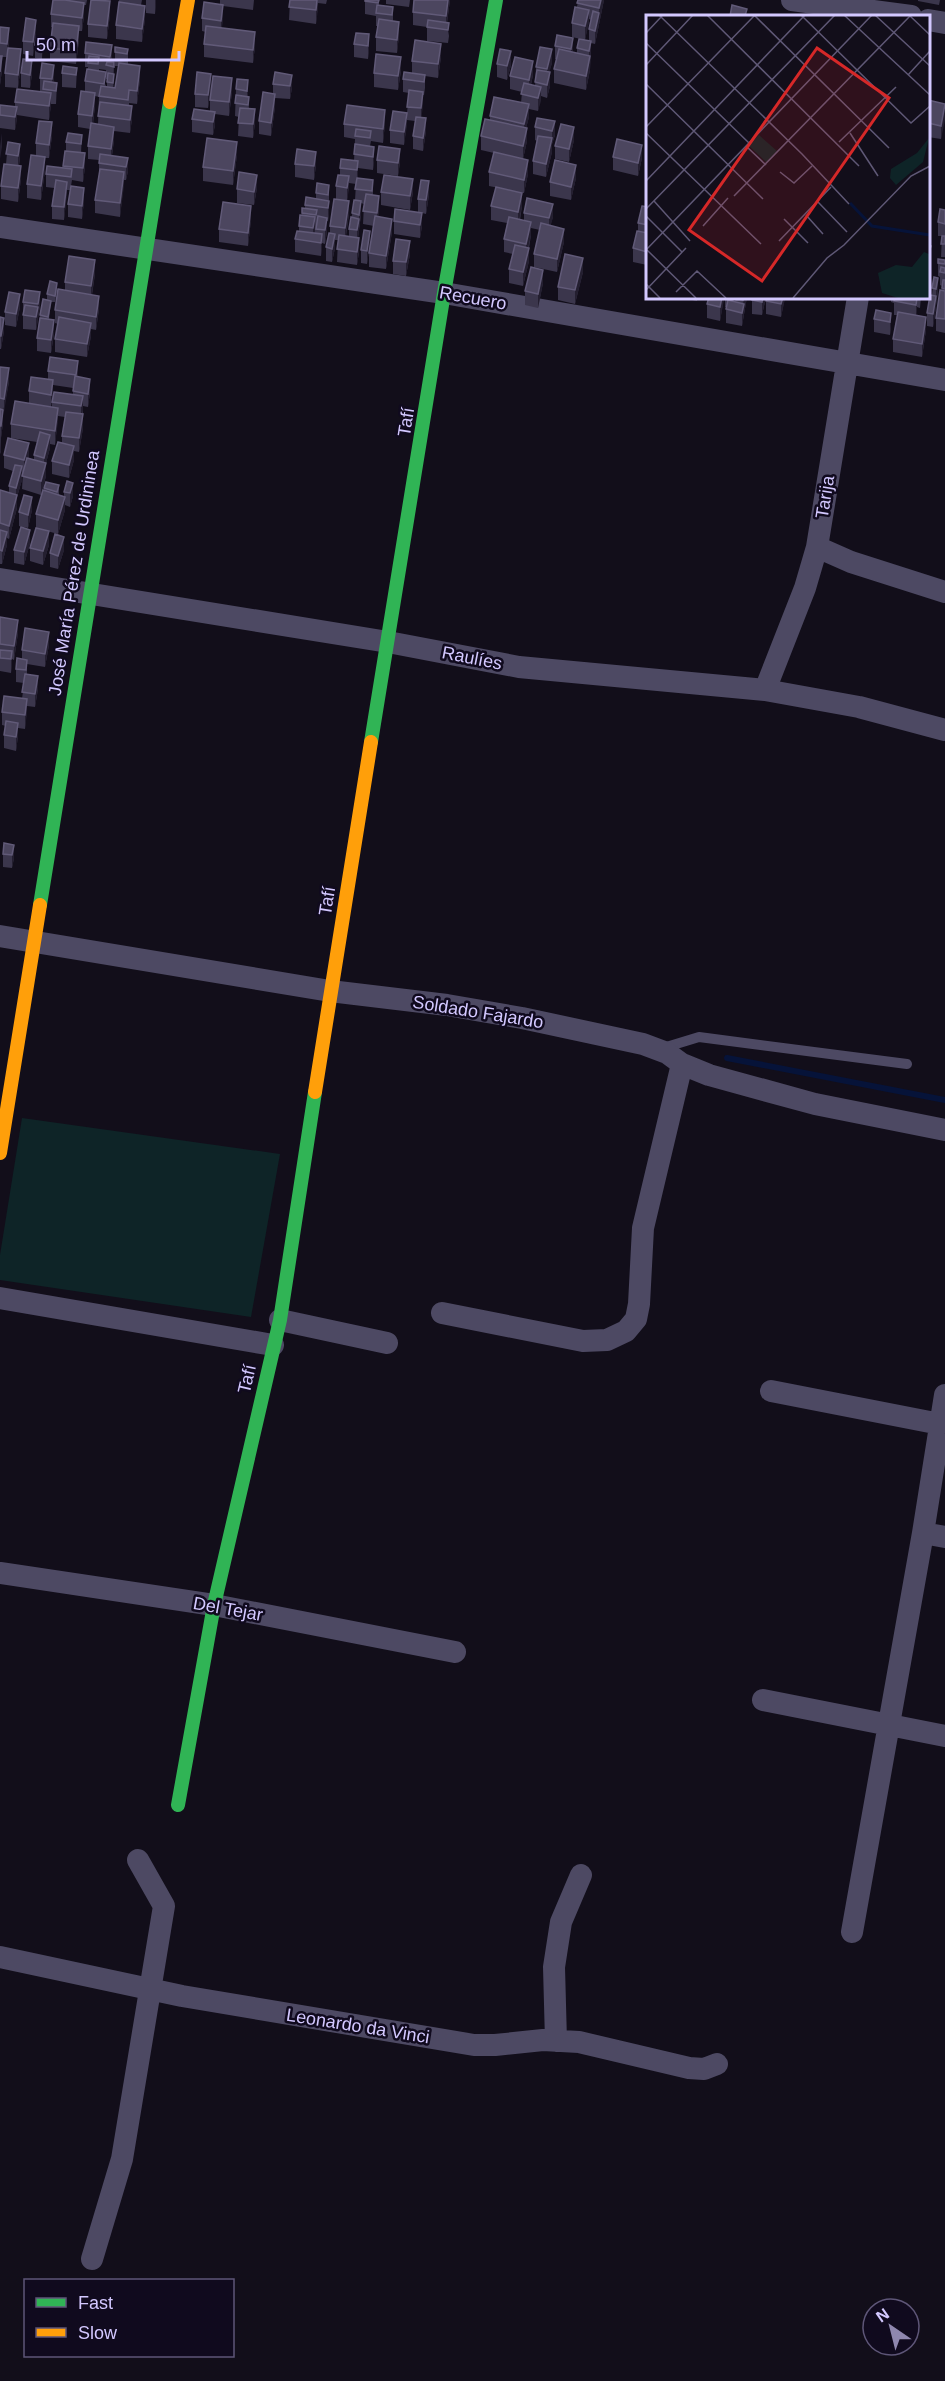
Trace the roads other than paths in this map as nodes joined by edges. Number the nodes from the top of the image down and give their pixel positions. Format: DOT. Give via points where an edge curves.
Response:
graph roads {
  1 [pos="188,0"];
  2 [pos="496,0"];
  3 [pos="792,0"];
  4 [pos="905,12"];
  5 [pos="930,20"];
  6 [pos="945,23"];
  7 [pos="0,227"];
  8 [pos="145,248"];
  9 [pos="444,293"];
  10 [pos="858,298"];
  11 [pos="847,365"];
  12 [pos="945,380"];
  13 [pos="817,548"];
  14 [pos="0,579"];
  15 [pos="945,592"];
  16 [pos="89,594"];
  17 [pos="388,642"];
  18 [pos="765,690"];
  19 [pos="945,730"];
  20 [pos="0,936"];
  21 [pos="33,941"];
  22 [pos="330,991"];
  23 [pos="657,1050"];
  24 [pos="682,1064"];
  25 [pos="907,1064"];
  26 [pos="945,1130"];
  27 [pos="0,1153"];
  28 [pos="0,1298"];
  29 [pos="442,1313"];
  30 [pos="280,1320"];
  31 [pos="387,1343"];
  32 [pos="273,1345"];
  33 [pos="771,1391"];
  34 [pos="945,1395"];
  35 [pos="940,1424"];
  36 [pos="934,1535"];
  37 [pos="0,1573"];
  38 [pos="214,1605"];
  39 [pos="455,1653"];
  40 [pos="763,1700"];
  41 [pos="889,1725"];
  42 [pos="945,1736"];
  43 [pos="178,1805"];
  44 [pos="138,1860"];
  45 [pos="581,1875"];
  46 [pos="852,1932"];
  47 [pos="0,1957"];
  48 [pos="150,1989"];
  49 [pos="556,2041"];
  50 [pos="717,2064"];
  51 [pos="92,2259"];
  1 -- 8 [label="street, José María Pérez de Urdininea"];
  2 -- 9 [label="street, Tafí"];
  3 -- 4 [label="street"];
  5 -- 6 [label="street"];
  7 -- 8 [label="street, Recuero"];
  8 -- 9 [label="street, Recuero"];
  8 -- 16 [label="street, José María Pérez de Urdininea"];
  9 -- 11 [label="street, Recuero"];
  9 -- 17 [label="street, Tafí"];
  10 -- 11 [label="street, Tarija"];
  11 -- 12 [label="street, Recuero"];
  11 -- 13 [label="street, Tarija"];
  13 -- 15 [label="street"];
  13 -- 18 [label="street, Tarija"];
  14 -- 16 [label="street, Raulíes"];
  16 -- 17 [label="street, Raulíes"];
  16 -- 21 [label="street, José María Pérez de Urdininea"];
  17 -- 18 [label="street, Raulíes" via="519,667"];
  17 -- 22 [label="street, Tafí"];
  18 -- 19 [label="street, Raulíes" via="859,707"];
  20 -- 21 [label="street, Soldado Fajardo"];
  21 -- 22 [label="street, Soldado Fajardo"];
  21 -- 27 [label="street, José María Pérez de Urdininea"];
  22 -- 23 [label="street, Soldado Fajardo" via="522,1018"];
  22 -- 30 [label="street, Tafí"];
  23 -- 24 [label="street, Soldado Fajardo"];
  23 -- 25 [label="lane" via="699,1038"];
  24 -- 26 [label="street, Soldado Fajardo" via="815,1104"];
  24 -- 29 [label="street" via="644,1228 636,1319 626,1331 607,1340 583,1341"];
  28 -- 32 [label="street"];
  30 -- 31 [label="street"];
  30 -- 32 [label="street, Tafí"];
  32 -- 38 [label="street, Tafí"];
  33 -- 35 [label="street"];
  34 -- 35 [label="street"];
  35 -- 36 [label="street"];
  36 -- 41 [label="street"];
  37 -- 38 [label="street, Del Tejar"];
  38 -- 39 [label="street, Del Tejar"];
  38 -- 43 [label="street, Tafí"];
  40 -- 41 [label="street"];
  41 -- 42 [label="street"];
  41 -- 46 [label="street"];
  44 -- 48 [label="street" via="164,1906"];
  45 -- 49 [label="street" via="561,1922 554,1966"];
  47 -- 48 [label="street, Leonardo da Vinci"];
  48 -- 49 [label="street, Leonardo da Vinci" via="474,2045"];
  48 -- 51 [label="street" via="122,2159"];
  49 -- 50 [label="street, Leonardo da Vinci" via="579,2042 688,2068 704,2069"];
}
